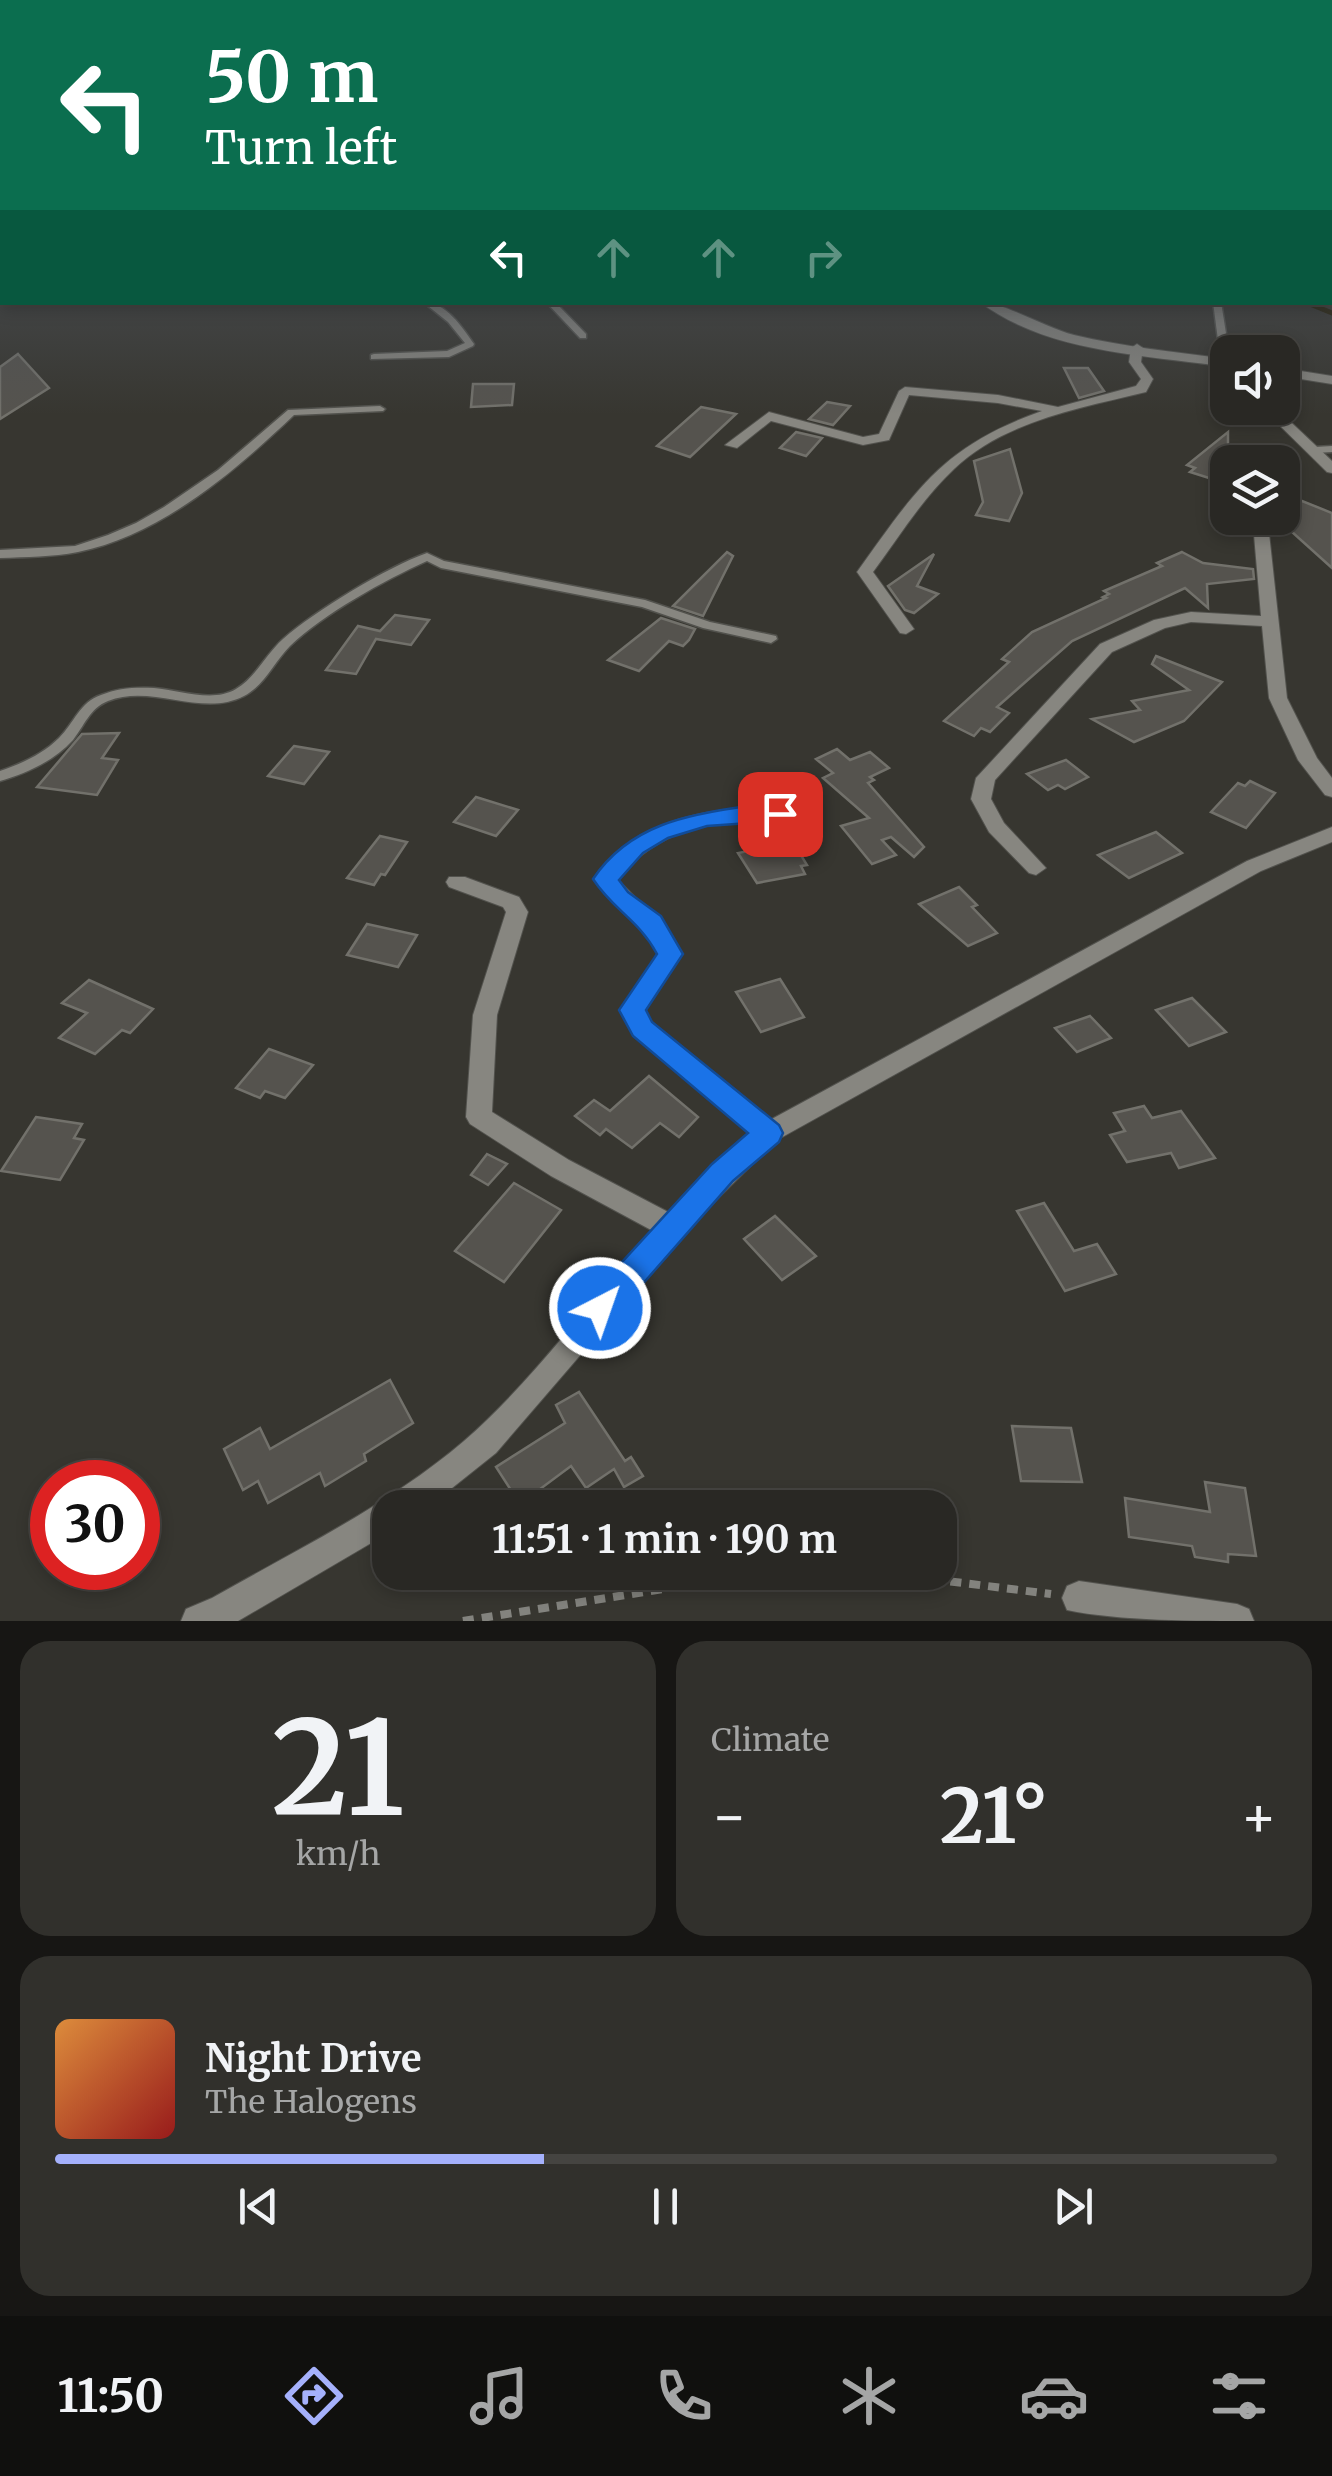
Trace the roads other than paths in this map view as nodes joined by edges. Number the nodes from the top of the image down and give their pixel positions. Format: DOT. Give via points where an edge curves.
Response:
graph roads {
  1 [pos="431,305"];
  2 [pos="553,305"];
  3 [pos="990,305"];
  4 [pos="1217,305"];
  5 [pos="1222,335"];
  6 [pos="583,336"];
  7 [pos="1137,348"];
  8 [pos="374,356"];
  9 [pos="1210,362"];
  10 [pos="1300,375"];
  11 [pos="1332,380"];
  12 [pos="380,409"];
  13 [pos="1054,410"];
  14 [pos="1287,425"];
  15 [pos="732,445"];
  16 [pos="1332,449"];
  17 [pos="1314,450"];
  18 [pos="1332,469"];
  19 [pos="1260,535"];
  20 [pos="0,554"];
  21 [pos="1270,621"];
  22 [pos="906,629"];
  23 [pos="771,639"];
  24 [pos="0,776"];
  25 [pos="1332,790"];
  26 [pos="1332,834"];
  27 [pos="810,842"];
  28 [pos="1036,868"];
  29 [pos="457,882"];
  30 [pos="768,1133"];
  31 [pos="672,1227"];
  32 [pos="423,1490"];
  33 [pos="372,1524"];
  34 [pos="1079,1598"];
  35 [pos="198,1621"];
  36 [pos="1237,1621"];
  1 -- 8 [label="lane" via="470,344 449,354"];
  2 -- 6 [label="lane"];
  3 -- 7 [label="street" via="1036,327"];
  4 -- 5 [label="lane"];
  7 -- 9 [label="street"];
  7 -- 13 [label="street" via="1135,362 1146,379 1141,389"];
  10 -- 11 [label="street"];
  12 -- 20 [label="lane" via="291,412 146,525 82,548"];
  13 -- 15 [label="street" via="905,392 878,440 768,416"];
  13 -- 22 [label="street" via="964,452 865,572"];
  14 -- 17 [label="street"];
  16 -- 17 [label="lane"];
  17 -- 18 [label="street"];
  19 -- 21 [label="street"];
  21 -- 25 [label="street" via="1278,698 1308,760"];
  21 -- 28 [label="street" via="1191,617 1106,648 986,778 981,799 996,827"];
  23 -- 24 [label="lane" via="427,557 286,642 259,679 238,694 209,699 164,690 102,698 66,740"];
  26 -- 30 [label="street" via="1254,866"];
  27 -- 30 [label="street" via="780,814 706,819 660,832 605,879 652,922 670,954 632,1010 642,1029"];
  29 -- 31 [label="street" via="511,902 516,912 485,1016 478,1117"];
  30 -- 31 [label="street"];
  31 -- 32 [label="street" via="483,1444"];
  33 -- 35 [label="street"];
  34 -- 36 [label="street"];
}
